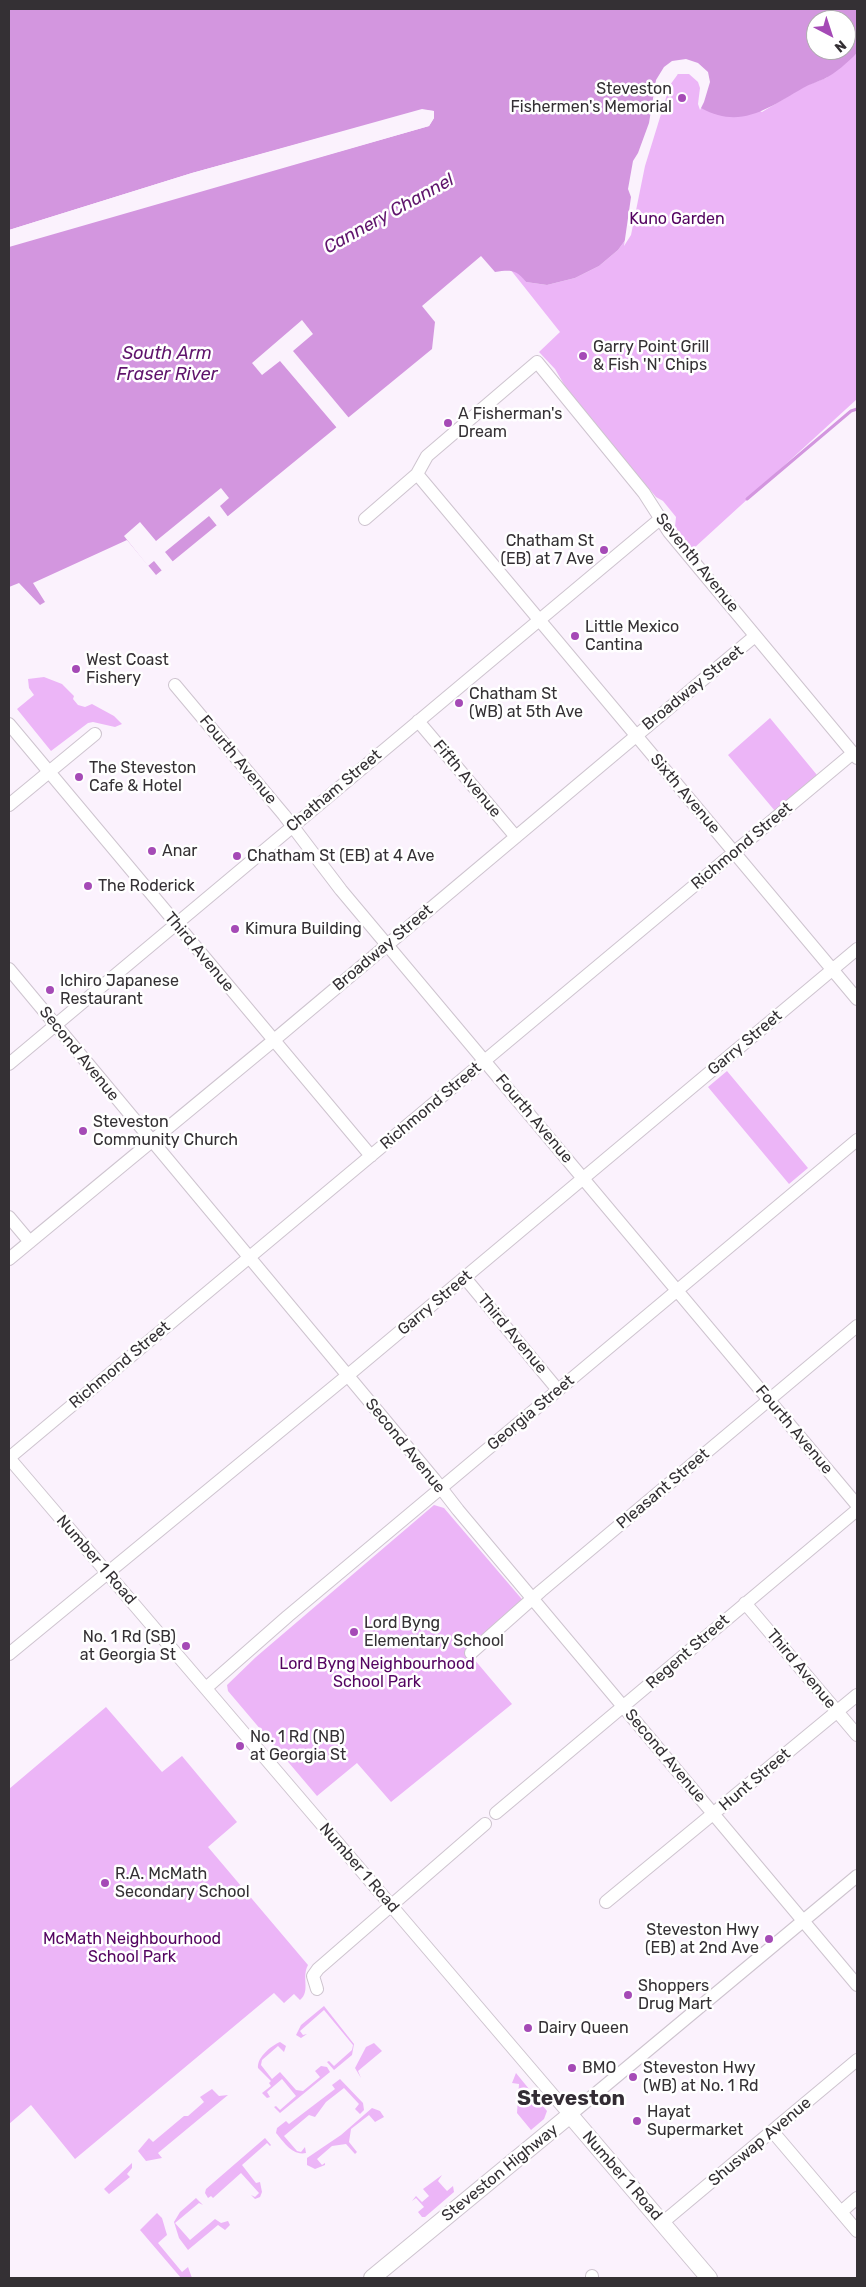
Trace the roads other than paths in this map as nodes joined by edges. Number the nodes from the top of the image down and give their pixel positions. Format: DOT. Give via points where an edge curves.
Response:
graph roads {
  1 [pos="417,474"];
  2 [pos="660,519"];
  3 [pos="365,520"];
  4 [pos="539,619"];
  5 [pos="755,636"];
  6 [pos="175,685"];
  7 [pos="418,721"];
  8 [pos="9,724"];
  9 [pos="94,734"];
  10 [pos="635,735"];
  11 [pos="855,756"];
  12 [pos="49,772"];
  13 [pos="9,806"];
  14 [pos="293,826"];
  15 [pos="516,837"];
  16 [pos="734,853"];
  17 [pos="176,924"];
  18 [pos="387,944"];
  19 [pos="857,949"];
  20 [pos="9,969"];
  21 [pos="832,969"];
  22 [pos="857,999"];
  23 [pos="55,1025"];
  24 [pos="274,1040"];
  25 [pos="486,1061"];
  26 [pos="9,1064"];
  27 [pos="857,1140"];
  28 [pos="152,1141"];
  29 [pos="371,1156"];
  30 [pos="583,1178"];
  31 [pos="9,1217"];
  32 [pos="30,1242"];
  33 [pos="249,1257"];
  34 [pos="9,1259"];
  35 [pos="465,1278"];
  36 [pos="677,1292"];
  37 [pos="857,1326"];
  38 [pos="347,1376"];
  39 [pos="558,1390"];
  40 [pos="769,1400"];
  41 [pos="9,1458"];
  42 [pos="441,1489"];
  43 [pos="857,1505"];
  44 [pos="857,1510"];
  45 [pos="107,1572"];
  46 [pos="534,1599"];
  47 [pos="745,1603"];
  48 [pos="471,1653"];
  49 [pos="9,1654"];
  50 [pos="206,1688"];
  51 [pos="857,1695"];
  52 [pos="624,1707"];
  53 [pos="837,1712"];
  54 [pos="857,1735"];
  55 [pos="496,1813"];
  56 [pos="714,1815"];
  57 [pos="485,1824"];
  58 [pos="857,1876"];
  59 [pos="606,1902"];
  60 [pos="391,1905"];
  61 [pos="803,1921"];
  62 [pos="857,1985"];
  63 [pos="317,1989"];
  64 [pos="857,2060"];
  65 [pos="570,2116"];
  66 [pos="773,2132"];
  67 [pos="857,2198"];
  68 [pos="841,2212"];
  69 [pos="662,2223"];
  70 [pos="857,2231"];
  71 [pos="372,2278"];
  72 [pos="709,2278"];
  1 -- 2 [label="street, Seventh Avenue" via="427,456 539,364 644,493"];
  1 -- 3 [label="street"];
  1 -- 4 [label="street, Sixth Avenue"];
  2 -- 4 [label="street, Chatham Street"];
  2 -- 5 [label="street, Seventh Avenue"];
  4 -- 7 [label="street, Chatham Street"];
  4 -- 10 [label="street, Sixth Avenue"];
  5 -- 10 [label="street, Broadway Street"];
  5 -- 11 [label="street, Seventh Avenue"];
  6 -- 14 [label="street, Fourth Avenue"];
  7 -- 14 [label="street, Chatham Street"];
  7 -- 15 [label="street, Fifth Avenue"];
  8 -- 12 [label="street, Third Avenue"];
  9 -- 12 [label="street"];
  10 -- 15 [label="street, Broadway Street"];
  10 -- 16 [label="street, Sixth Avenue"];
  11 -- 16 [label="street, Richmond Street"];
  12 -- 13 [label="street"];
  12 -- 17 [label="street, Third Avenue"];
  14 -- 17 [label="street, Chatham Street"];
  14 -- 18 [label="street, Fourth Avenue"];
  15 -- 18 [label="street, Broadway Street"];
  16 -- 21 [label="street, Sixth Avenue"];
  16 -- 25 [label="street, Richmond Street"];
  17 -- 23 [label="street, Chatham Street"];
  17 -- 24 [label="street, Third Avenue"];
  18 -- 24 [label="street, Broadway Street"];
  18 -- 25 [label="street, Fourth Avenue"];
  19 -- 21 [label="street, Garry Street"];
  20 -- 23 [label="street, Second Avenue"];
  21 -- 22 [label="street, Sixth Avenue"];
  21 -- 30 [label="street, Garry Street"];
  23 -- 26 [label="street, Chatham Street"];
  23 -- 28 [label="street, Second Avenue"];
  24 -- 28 [label="street, Broadway Street"];
  24 -- 29 [label="street, Third Avenue"];
  25 -- 29 [label="street, Richmond Street"];
  25 -- 30 [label="street, Fourth Avenue"];
  27 -- 36 [label="street, Georgia Street"];
  28 -- 32 [label="street, Broadway Street"];
  28 -- 33 [label="street, Second Avenue"];
  29 -- 33 [label="street, Richmond Street"];
  30 -- 35 [label="street, Garry Street"];
  30 -- 36 [label="street, Fourth Avenue"];
  31 -- 32 [label="street"];
  32 -- 34 [label="street, Broadway Street"];
  33 -- 38 [label="street, Second Avenue"];
  33 -- 41 [label="street, Richmond Street"];
  35 -- 38 [label="street, Garry Street"];
  35 -- 39 [label="street, Third Avenue"];
  36 -- 39 [label="street, Georgia Street"];
  36 -- 40 [label="street, Fourth Avenue"];
  37 -- 40 [label="street, Pleasant Street"];
  38 -- 42 [label="street, Second Avenue"];
  38 -- 45 [label="street, Garry Street"];
  39 -- 42 [label="street, Georgia Street"];
  40 -- 43 [label="street, Fourth Avenue"];
  40 -- 46 [label="street, Pleasant Street"];
  41 -- 45 [label="street, Number 1 Road"];
  42 -- 46 [label="street, Second Avenue"];
  42 -- 50 [label="street, Georgia Street"];
  44 -- 47 [label="street, Regent Street"];
  45 -- 49 [label="street, Garry Street"];
  45 -- 50 [label="street, Number 1 Road"];
  46 -- 48 [label="street, Pleasant Street"];
  46 -- 52 [label="street, Second Avenue"];
  47 -- 52 [label="street, Regent Street"];
  47 -- 53 [label="street, Third Avenue"];
  50 -- 60 [label="street, Number 1 Road"];
  51 -- 53 [label="street, Hunt Street"];
  52 -- 55 [label="street, Regent Street"];
  52 -- 56 [label="street, Second Avenue"];
  53 -- 54 [label="street, Third Avenue"];
  53 -- 56 [label="street, Hunt Street"];
  56 -- 59 [label="street, Hunt Street"];
  56 -- 61 [label="street, Second Avenue"];
  57 -- 60 [label="street"];
  58 -- 61 [label="street, Steveston Highway"];
  60 -- 63 [label="street" via="318,1969 313,1976"];
  60 -- 65 [label="street, Number 1 Road"];
  61 -- 62 [label="street, Second Avenue"];
  61 -- 65 [label="street, Steveston Highway"];
  64 -- 66 [label="street, Shuswap Avenue"];
  65 -- 69 [label="main road, Number 1 Road"];
  65 -- 71 [label="main road, Steveston Highway"];
  66 -- 68 [label="street"];
  66 -- 69 [label="street, Shuswap Avenue"];
  67 -- 68 [label="street"];
  68 -- 70 [label="street"];
  69 -- 72 [label="main road, Number 1 Road"];
}
